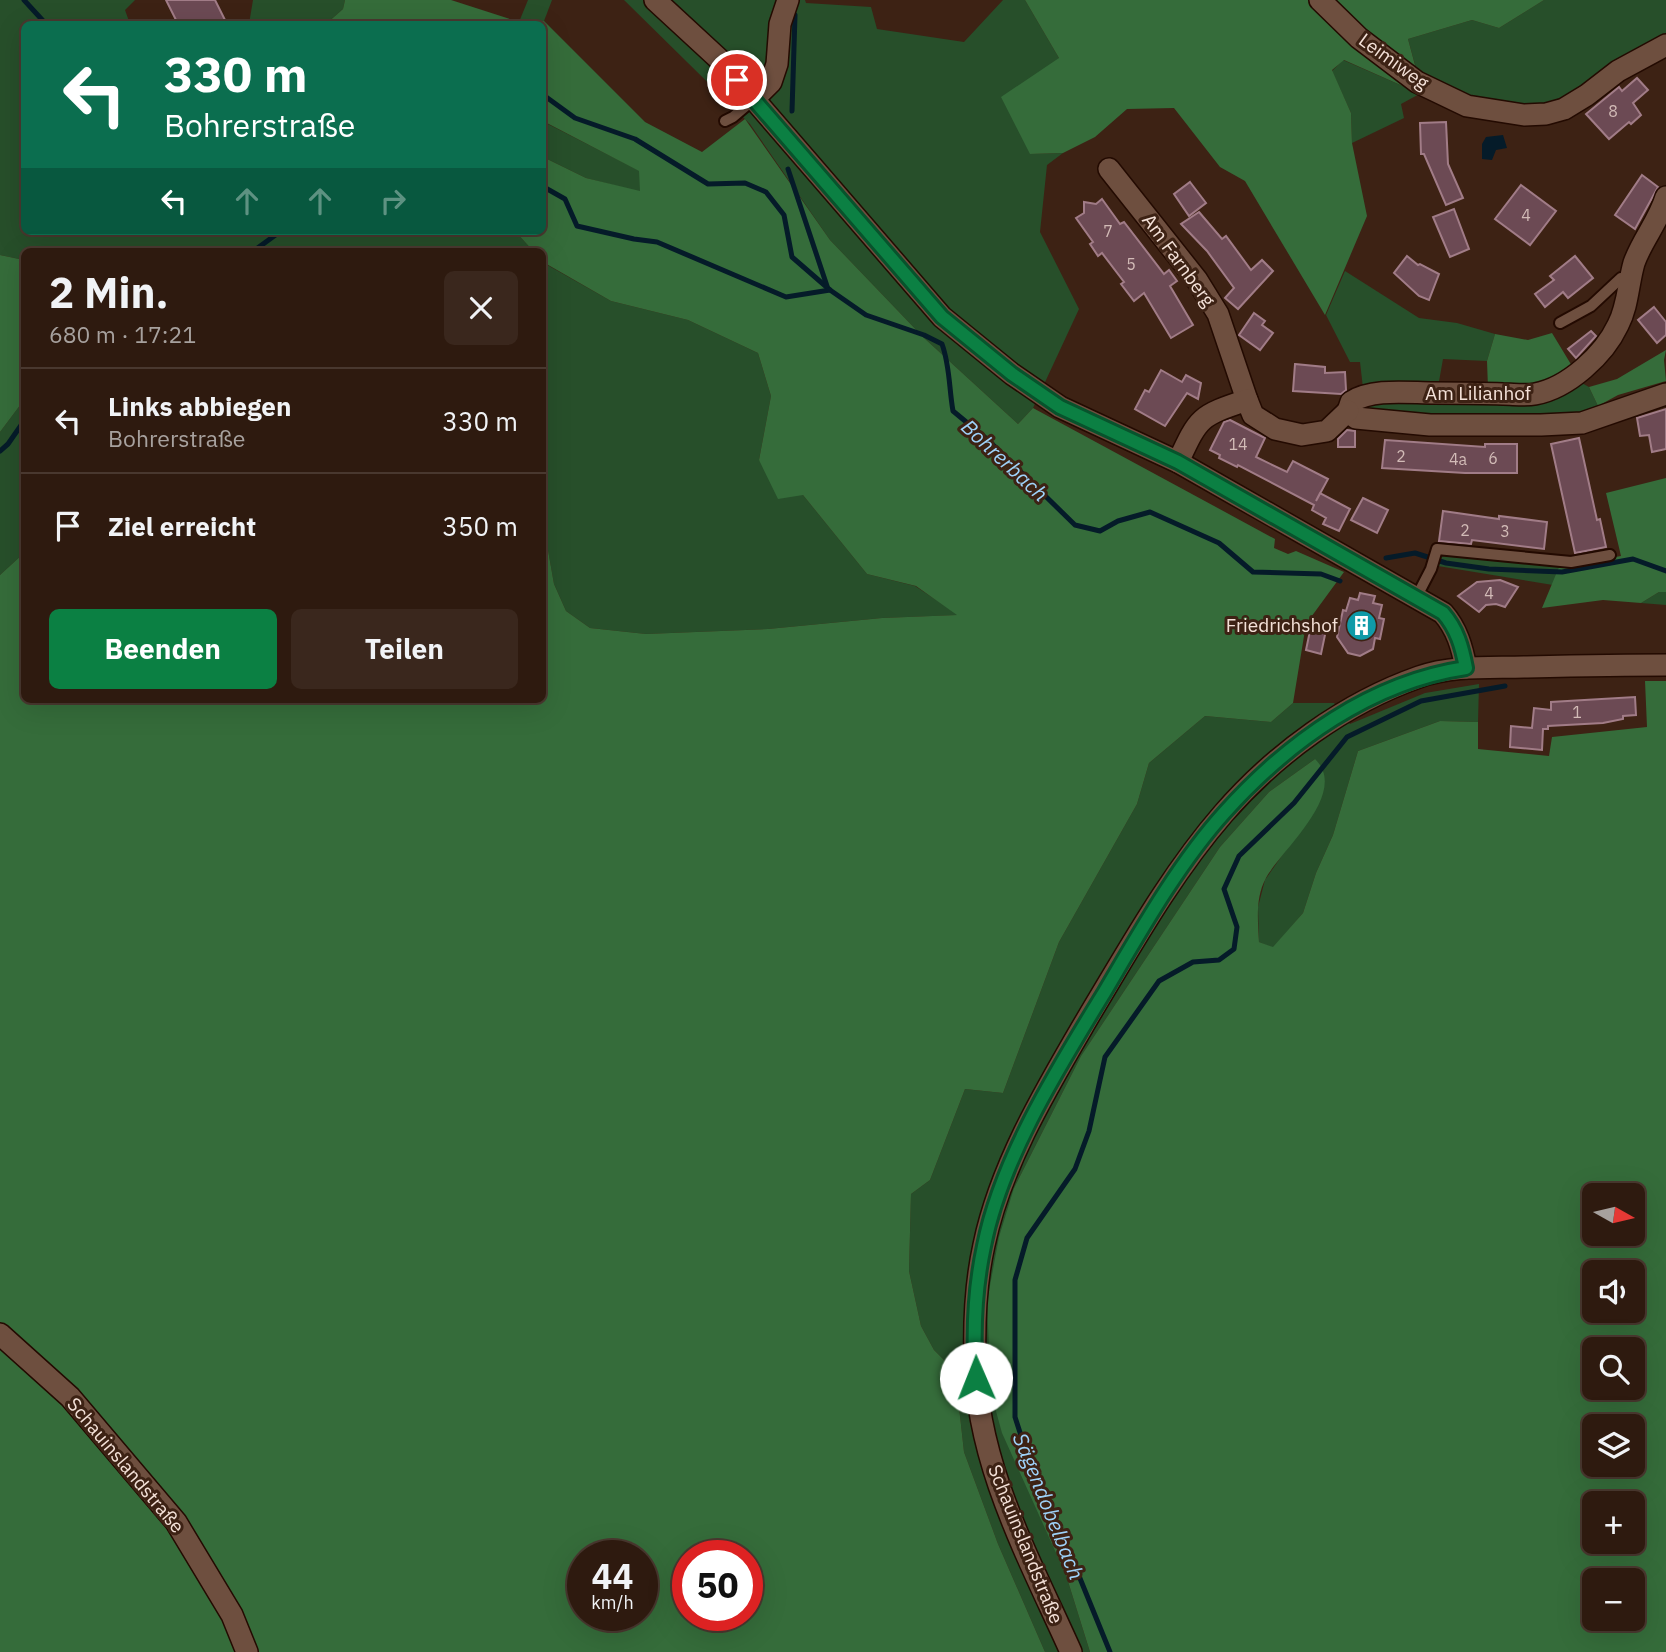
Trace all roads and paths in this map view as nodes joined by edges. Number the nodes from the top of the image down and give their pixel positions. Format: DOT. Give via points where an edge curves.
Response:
graph roads {
  1 [pos="655,0"];
  2 [pos="788,0"];
  3 [pos="1320,0"];
  4 [pos="1666,45"];
  5 [pos="753,100"];
  6 [pos="725,121"];
  7 [pos="1109,169"];
  8 [pos="1666,197"];
  9 [pos="1631,279"];
  10 [pos="1560,323"];
  11 [pos="1666,394"];
  12 [pos="1247,400"];
  13 [pos="1348,411"];
  14 [pos="1178,462"];
  15 [pos="1610,555"];
  16 [pos="1417,596"];
  17 [pos="1666,664"];
  18 [pos="1466,668"];
  19 [pos="0,1334"];
  20 [pos="247,1652"];
  21 [pos="1071,1652"];
  1 -- 5 [label="street" via="720,60"];
  2 -- 5 [label="street" via="771,82"];
  3 -- 4 [label="street, Leimiweg" via="1359,38 1417,82 1467,106 1524,115 1564,109"];
  5 -- 6 [label="lane"];
  5 -- 14 [label="street" via="942,317 1048,399"];
  7 -- 12 [label="street, Am Farnberg" via="1218,314"];
  8 -- 9 [label="street, Am Lilianhof" via="1661,215 1639,250"];
  9 -- 10 [label="lane" via="1621,278 1591,306"];
  9 -- 13 [label="street, Am Lilianhof" via="1625,309 1608,342 1558,386 1534,394 1362,395 1351,402"];
  11 -- 13 [label="street, Am Lilianhof" via="1582,423 1430,425 1356,418"];
  12 -- 13 [label="street, Am Lilianhof" via="1253,415 1275,429 1303,435 1327,431"];
  12 -- 14 [label="street" via="1201,419"];
  14 -- 16 [label="street"];
  15 -- 16 [label="lane" via="1571,562 1437,549"];
  16 -- 18 [label="street" via="1453,625"];
  17 -- 18 [label="street, Schauinslandstraße"];
  18 -- 21 [label="street, Schauinslandstraße" via="1421,676 1354,698 1224,813 1179,872 1076,1039 1002,1186 984,1245 977,1298 979,1416 995,1477"];
  19 -- 20 [label="street, Schauinslandstraße" via="70,1397 176,1522 232,1615"];
}
